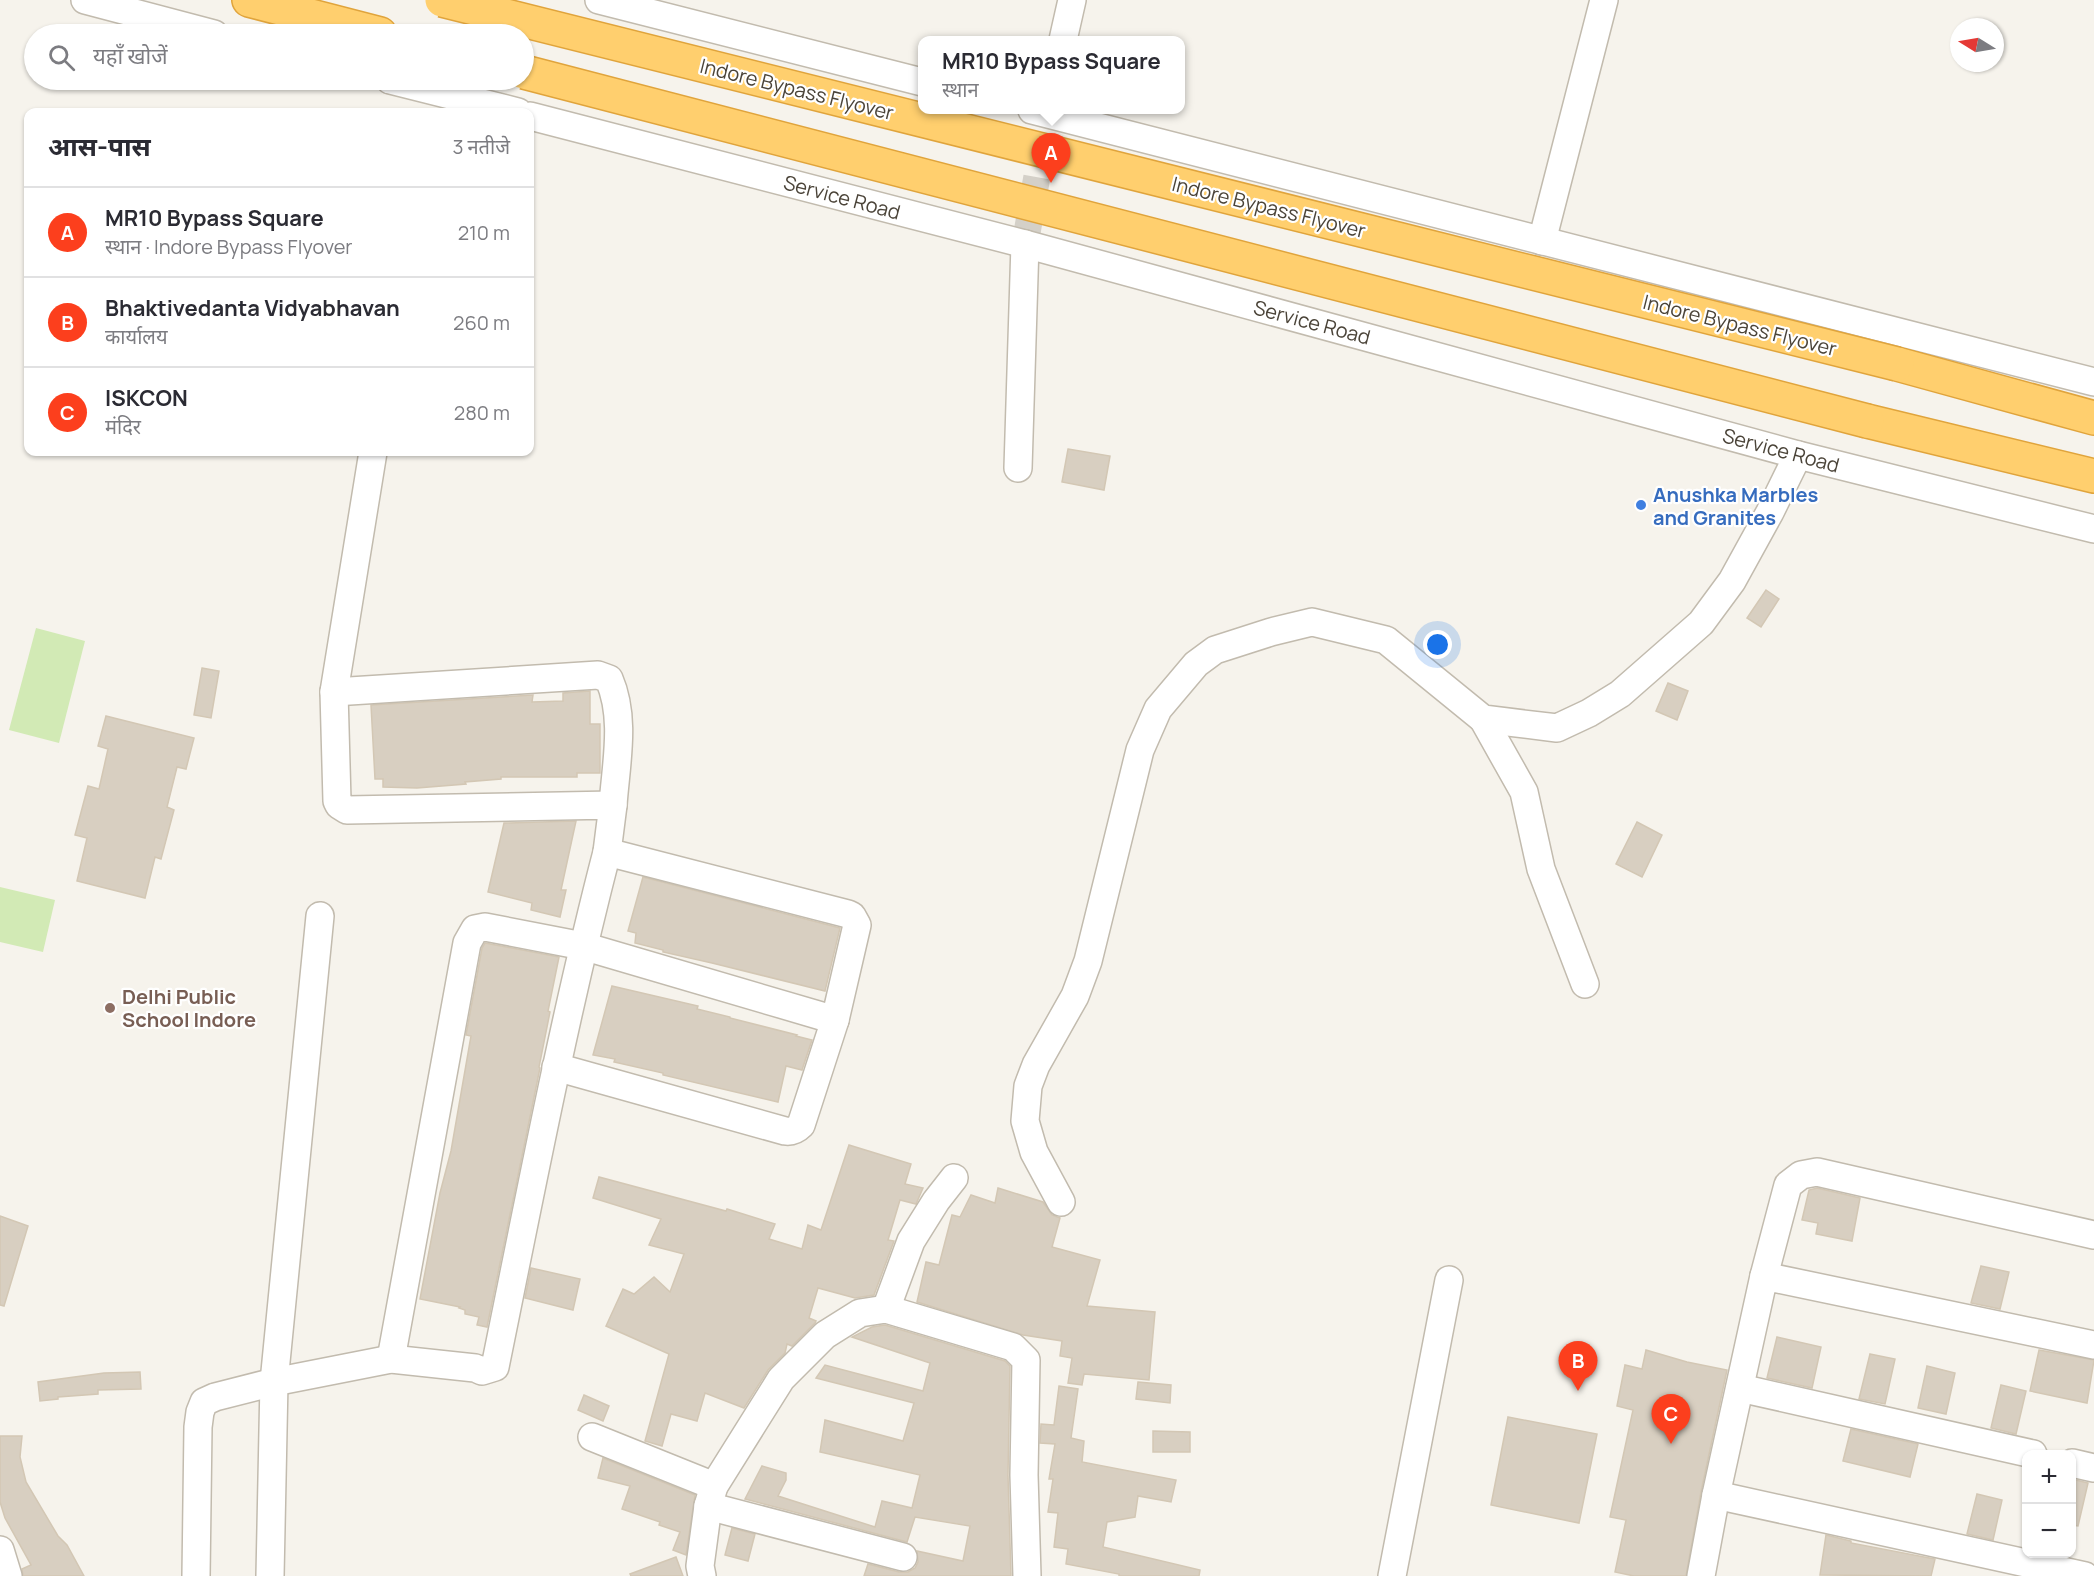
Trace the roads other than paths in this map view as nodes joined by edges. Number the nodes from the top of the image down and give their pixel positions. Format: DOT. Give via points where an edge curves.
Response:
graph roads {
  1 [pos="85,0"];
  2 [pos="249,0"];
  3 [pos="442,0"];
  4 [pos="599,0"];
  5 [pos="1072,0"];
  6 [pos="1604,0"];
  7 [pos="176,24"];
  8 [pos="341,24"];
  9 [pos="1064,36"];
  10 [pos="534,75"];
  11 [pos="918,81"];
  12 [pos="409,90"];
  13 [pos="429,101"];
  14 [pos="486,108"];
  15 [pos="1055,114"];
  16 [pos="534,117"];
  17 [pos="1542,241"];
  18 [pos="1025,244"];
  19 [pos="2094,382"];
  20 [pos="2094,418"];
  21 [pos="1798,455"];
  22 [pos="373,456"];
  23 [pos="1018,468"];
  24 [pos="2094,476"];
  25 [pos="2094,529"];
  26 [pos="334,692"];
  27 [pos="1483,720"];
  28 [pos="613,805"];
  29 [pos="607,852"];
  30 [pos="320,916"];
  31 [pos="583,946"];
  32 [pos="1585,984"];
  33 [pos="835,1020"];
  34 [pos="556,1067"];
  35 [pos="954,1178"];
  36 [pos="1061,1202"];
  37 [pos="2094,1235"];
  38 [pos="1764,1276"];
  39 [pos="1449,1280"];
  40 [pos="886,1309"];
  41 [pos="2094,1345"];
  42 [pos="391,1359"];
  43 [pos="274,1382"];
  44 [pos="1740,1388"];
  45 [pos="592,1437"];
  46 [pos="2022,1452"];
  47 [pos="2076,1464"];
  48 [pos="2094,1468"];
  49 [pos="1716,1495"];
  50 [pos="711,1496"];
  51 [pos="0,1550"];
  52 [pos="903,1557"];
  53 [pos="8,1576"];
  54 [pos="195,1576"];
  55 [pos="270,1576"];
  56 [pos="702,1576"];
  57 [pos="1027,1576"];
  58 [pos="1392,1576"];
  59 [pos="1701,1576"];
  60 [pos="2085,1576"];
  1 -- 7 [label="street"];
  2 -- 8 [label="highway"];
  3 -- 20 [label="highway, Indore Bypass Flyover, bridge" via="1897,364"];
  4 -- 11 [label="street"];
  5 -- 9 [label="street"];
  6 -- 17 [label="street"];
  10 -- 24 [label="highway, bridge" via="1867,422"];
  12 -- 13 [label="street"];
  13 -- 14 [label="street"];
  15 -- 17 [label="street"];
  16 -- 18 [label="street, Service Road"];
  17 -- 19 [label="street"];
  18 -- 21 [label="street, Service Road"];
  18 -- 23 [label="street"];
  21 -- 25 [label="street, Service Road"];
  21 -- 27 [label="street" via="1732,581 1701,623 1620,694 1557,728"];
  22 -- 26 [label="street"];
  26 -- 28 [label="street" via="337,801 346,810"];
  26 -- 28 [label="street" via="598,675 609,679 620,718"];
  27 -- 32 [label="street" via="1524,792 1541,868"];
  27 -- 36 [label="street" via="1386,640 1312,622 1215,650 1196,664 1158,709 1140,750 1088,961 1075,996 1028,1086 1025,1121 1034,1152"];
  28 -- 29 [label="street"];
  29 -- 31 [label="street"];
  29 -- 33 [label="street" via="852,916 857,925"];
  30 -- 43 [label="street"];
  31 -- 33 [label="street"];
  31 -- 34 [label="street"];
  31 -- 42 [label="street" via="484,927 475,928 470,935"];
  33 -- 34 [label="street" via="801,1125 790,1132"];
  34 -- 42 [label="street" via="495,1367 482,1371"];
  35 -- 40 [label="street" via="911,1241"];
  37 -- 38 [label="street" via="1817,1172 1801,1175 1788,1185"];
  38 -- 41 [label="street"];
  38 -- 44 [label="street"];
  39 -- 58 [label="street"];
  40 -- 50 [label="street" via="860,1313 825,1335 781,1379"];
  40 -- 57 [label="street" via="1013,1347 1026,1360"];
  42 -- 43 [label="street"];
  43 -- 54 [label="street" via="204,1402 200,1412"];
  43 -- 55 [label="street"];
  44 -- 46 [label="street"];
  44 -- 49 [label="street"];
  45 -- 50 [label="street"];
  47 -- 48 [label="street"];
  49 -- 59 [label="street"];
  49 -- 60 [label="street"];
  50 -- 52 [label="street"];
  50 -- 56 [label="street" via="700,1566"];
  51 -- 53 [label="street"];
}
